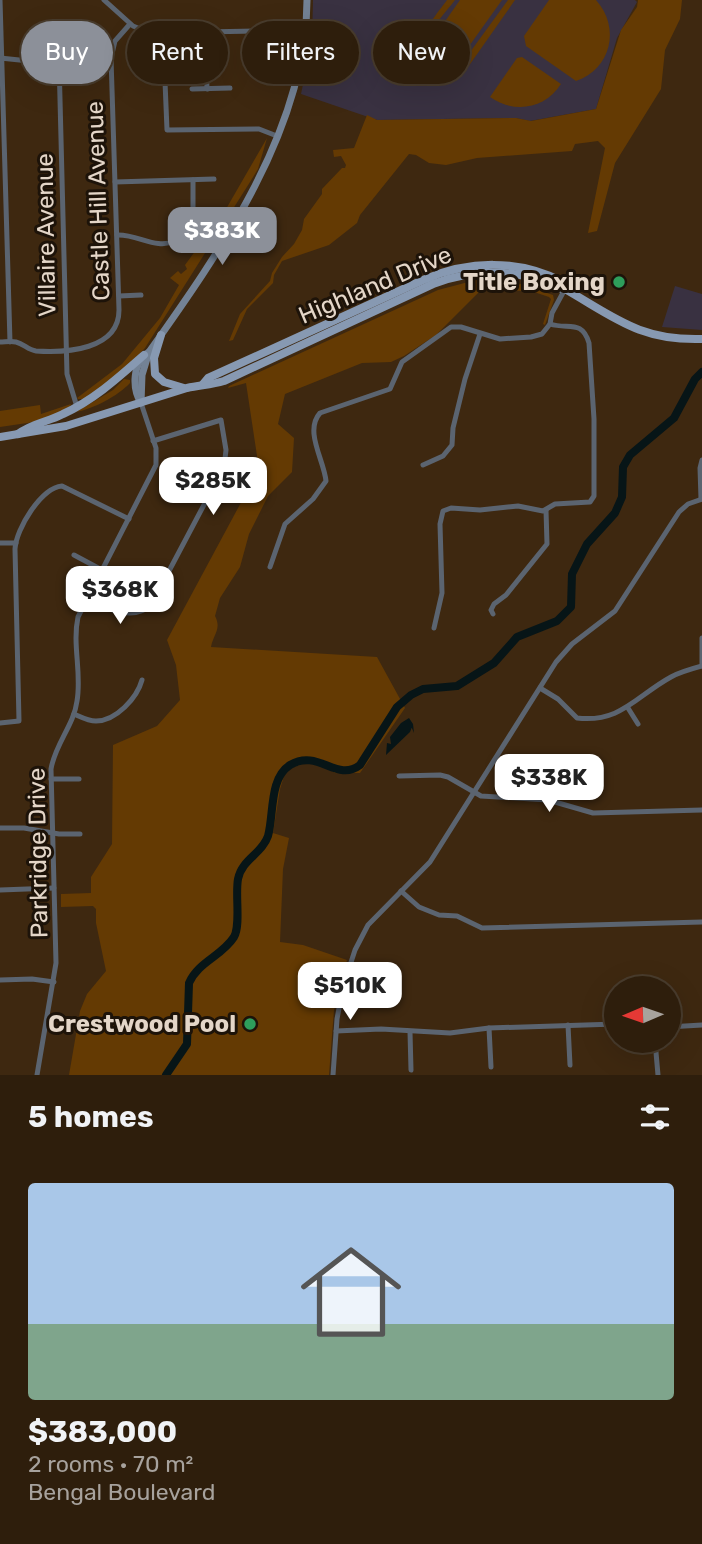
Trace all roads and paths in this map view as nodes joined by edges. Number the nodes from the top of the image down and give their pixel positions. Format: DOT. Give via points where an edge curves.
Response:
graph roads {
  1 [pos="0,0"];
  2 [pos="104,0"];
  3 [pos="307,0"];
  4 [pos="127,21"];
  5 [pos="306,21"];
  6 [pos="127,27"];
  7 [pos="113,50"];
  8 [pos="1,58"];
  9 [pos="21,60"];
  10 [pos="60,84"];
  11 [pos="112,84"];
  12 [pos="165,84"];
  13 [pos="207,84"];
  14 [pos="295,84"];
  15 [pos="230,88"];
  16 [pos="192,89"];
  17 [pos="207,89"];
  18 [pos="277,136"];
  19 [pos="214,179"];
  20 [pos="193,180"];
  21 [pos="115,182"];
  22 [pos="117,235"];
  23 [pos="565,289"];
  24 [pos="141,295"];
  25 [pos="118,296"];
  26 [pos="550,324"];
  27 [pos="480,334"];
  28 [pos="161,335"];
  29 [pos="702,339"];
  30 [pos="10,341"];
  31 [pos="0,342"];
  32 [pos="66,350"];
  33 [pos="146,354"];
  34 [pos="187,388"];
  35 [pos="141,403"];
  36 [pos="77,407"];
  37 [pos="15,436"];
  38 [pos="0,437"];
  39 [pos="153,441"];
  40 [pos="702,460"];
  41 [pos="423,465"];
  42 [pos="701,499"];
  43 [pos="546,510"];
  44 [pos="129,519"];
  45 [pos="16,542"];
  46 [pos="0,543"];
  47 [pos="74,555"];
  48 [pos="270,567"];
  49 [pos="102,570"];
  50 [pos="86,599"];
  51 [pos="493,614"];
  52 [pos="434,628"];
  53 [pos="702,638"];
  54 [pos="702,666"];
  55 [pos="142,680"];
  56 [pos="540,688"];
  57 [pos="628,708"];
  58 [pos="74,714"];
  59 [pos="2,722"];
  60 [pos="638,724"];
  61 [pos="399,776"];
  62 [pos="51,779"];
  63 [pos="79,779"];
  64 [pos="474,792"];
  65 [pos="702,810"];
  66 [pos="0,828"];
  67 [pos="53,833"];
  68 [pos="80,834"];
  69 [pos="54,888"];
  70 [pos="0,890"];
  71 [pos="401,891"];
  72 [pos="702,922"];
  73 [pos="0,980"];
  74 [pos="54,982"];
  75 [pos="604,1024"];
  76 [pos="568,1025"];
  77 [pos="702,1025"];
  78 [pos="681,1026"];
  79 [pos="489,1028"];
  80 [pos="336,1031"];
  81 [pos="410,1032"];
  82 [pos="656,1054"];
  83 [pos="570,1065"];
  84 [pos="491,1068"];
  85 [pos="411,1070"];
  86 [pos="37,1075"];
  87 [pos="333,1075"];
  88 [pos="658,1075"];
  1 -- 8 [label="street"];
  2 -- 4 [label="street"];
  3 -- 5 [label="main road"];
  6 -- 7 [label="street, Castle Hill Avenue"];
  8 -- 9 [label="street"];
  8 -- 30 [label="street"];
  10 -- 32 [label="street, Villaire Avenue"];
  11 -- 21 [label="street, Castle Hill Avenue"];
  12 -- 18 [label="street" via="166,130 260,129"];
  13 -- 17 [label="street"];
  14 -- 18 [label="main road"];
  15 -- 17 [label="street"];
  16 -- 17 [label="street"];
  18 -- 28 [label="main road" via="254,187"];
  19 -- 20 [label="street"];
  20 -- 21 [label="street"];
  20 -- 22 [label="street" via="193,214 175,241 158,245"];
  21 -- 22 [label="street, Castle Hill Avenue"];
  22 -- 25 [label="street, Castle Hill Avenue"];
  23 -- 26 [label="street"];
  23 -- 29 [label="main road, Highland Drive" via="632,328 666,337"];
  23 -- 34 [label="main road, Highland Drive" via="555,278 515,266 452,269"];
  24 -- 25 [label="street"];
  25 -- 32 [label="street, Castle Hill Avenue" via="114,328 92,346"];
  26 -- 27 [label="street" via="542,334 531,337 500,339"];
  26 -- 43 [label="street" via="580,328 589,343 595,490 590,502 555,504"];
  27 -- 41 [label="street" via="465,379 452,445 443,456"];
  27 -- 48 [label="street" via="461,327 447,329 402,362 390,388 317,416 313,430 326,481 285,524"];
  28 -- 33 [label="main road"];
  28 -- 34 [label="main road" via="155,374 164,382"];
  30 -- 31 [label="street"];
  30 -- 32 [label="street, Castle Hill Avenue" via="33,351"];
  32 -- 36 [label="street, Villaire Avenue" via="68,380"];
  33 -- 35 [label="main road"];
  33 -- 36 [label="main road"];
  34 -- 35 [label="main road, Highland Drive"];
  35 -- 37 [label="main road, Highland Drive"];
  35 -- 39 [label="street, Parkridge Drive"];
  36 -- 37 [label="main road" via="28,426"];
  37 -- 38 [label="main road, Highland Drive"];
  39 -- 44 [label="street, Parkridge Drive" via="156,465"];
  39 -- 50 [label="street" via="221,420 224,467 151,605 143,611 120,613"];
  40 -- 42 [label="street"];
  42 -- 56 [label="street" via="679,512 615,611 564,652"];
  43 -- 51 [label="street" via="547,544 494,604"];
  43 -- 52 [label="street" via="518,506 443,511 442,593"];
  44 -- 45 [label="street" via="68,487 56,486 23,523"];
  44 -- 49 [label="street, Parkridge Drive"];
  45 -- 46 [label="street"];
  45 -- 59 [label="street" via="19,721"];
  47 -- 49 [label="street"];
  49 -- 50 [label="street, Parkridge Drive"];
  50 -- 58 [label="street, Parkridge Drive" via="77,624"];
  53 -- 54 [label="street"];
  54 -- 57 [label="street" via="669,678"];
  55 -- 58 [label="street" via="134,698 110,718 93,721"];
  56 -- 57 [label="street" via="580,719 606,717"];
  56 -- 64 [label="street"];
  57 -- 60 [label="street"];
  58 -- 62 [label="street, Parkridge Drive" via="56,751"];
  61 -- 64 [label="street" via="440,775"];
  62 -- 63 [label="street"];
  62 -- 67 [label="street, Parkridge Drive"];
  64 -- 65 [label="street" via="548,800 593,813"];
  64 -- 71 [label="street" via="430,862"];
  66 -- 67 [label="street"];
  67 -- 68 [label="street"];
  67 -- 69 [label="street, Parkridge Drive"];
  69 -- 70 [label="street"];
  69 -- 74 [label="street, Parkridge Drive"];
  71 -- 72 [label="street" via="419,907 482,928"];
  71 -- 80 [label="street" via="375,915 361,937 342,987"];
  73 -- 74 [label="street"];
  74 -- 86 [label="street, Parkridge Drive"];
  75 -- 76 [label="street"];
  76 -- 79 [label="street"];
  76 -- 83 [label="street"];
  77 -- 78 [label="street"];
  79 -- 81 [label="street"];
  79 -- 84 [label="street"];
  80 -- 81 [label="street"];
  80 -- 87 [label="street"];
  81 -- 85 [label="street"];
  82 -- 88 [label="street"];
}
